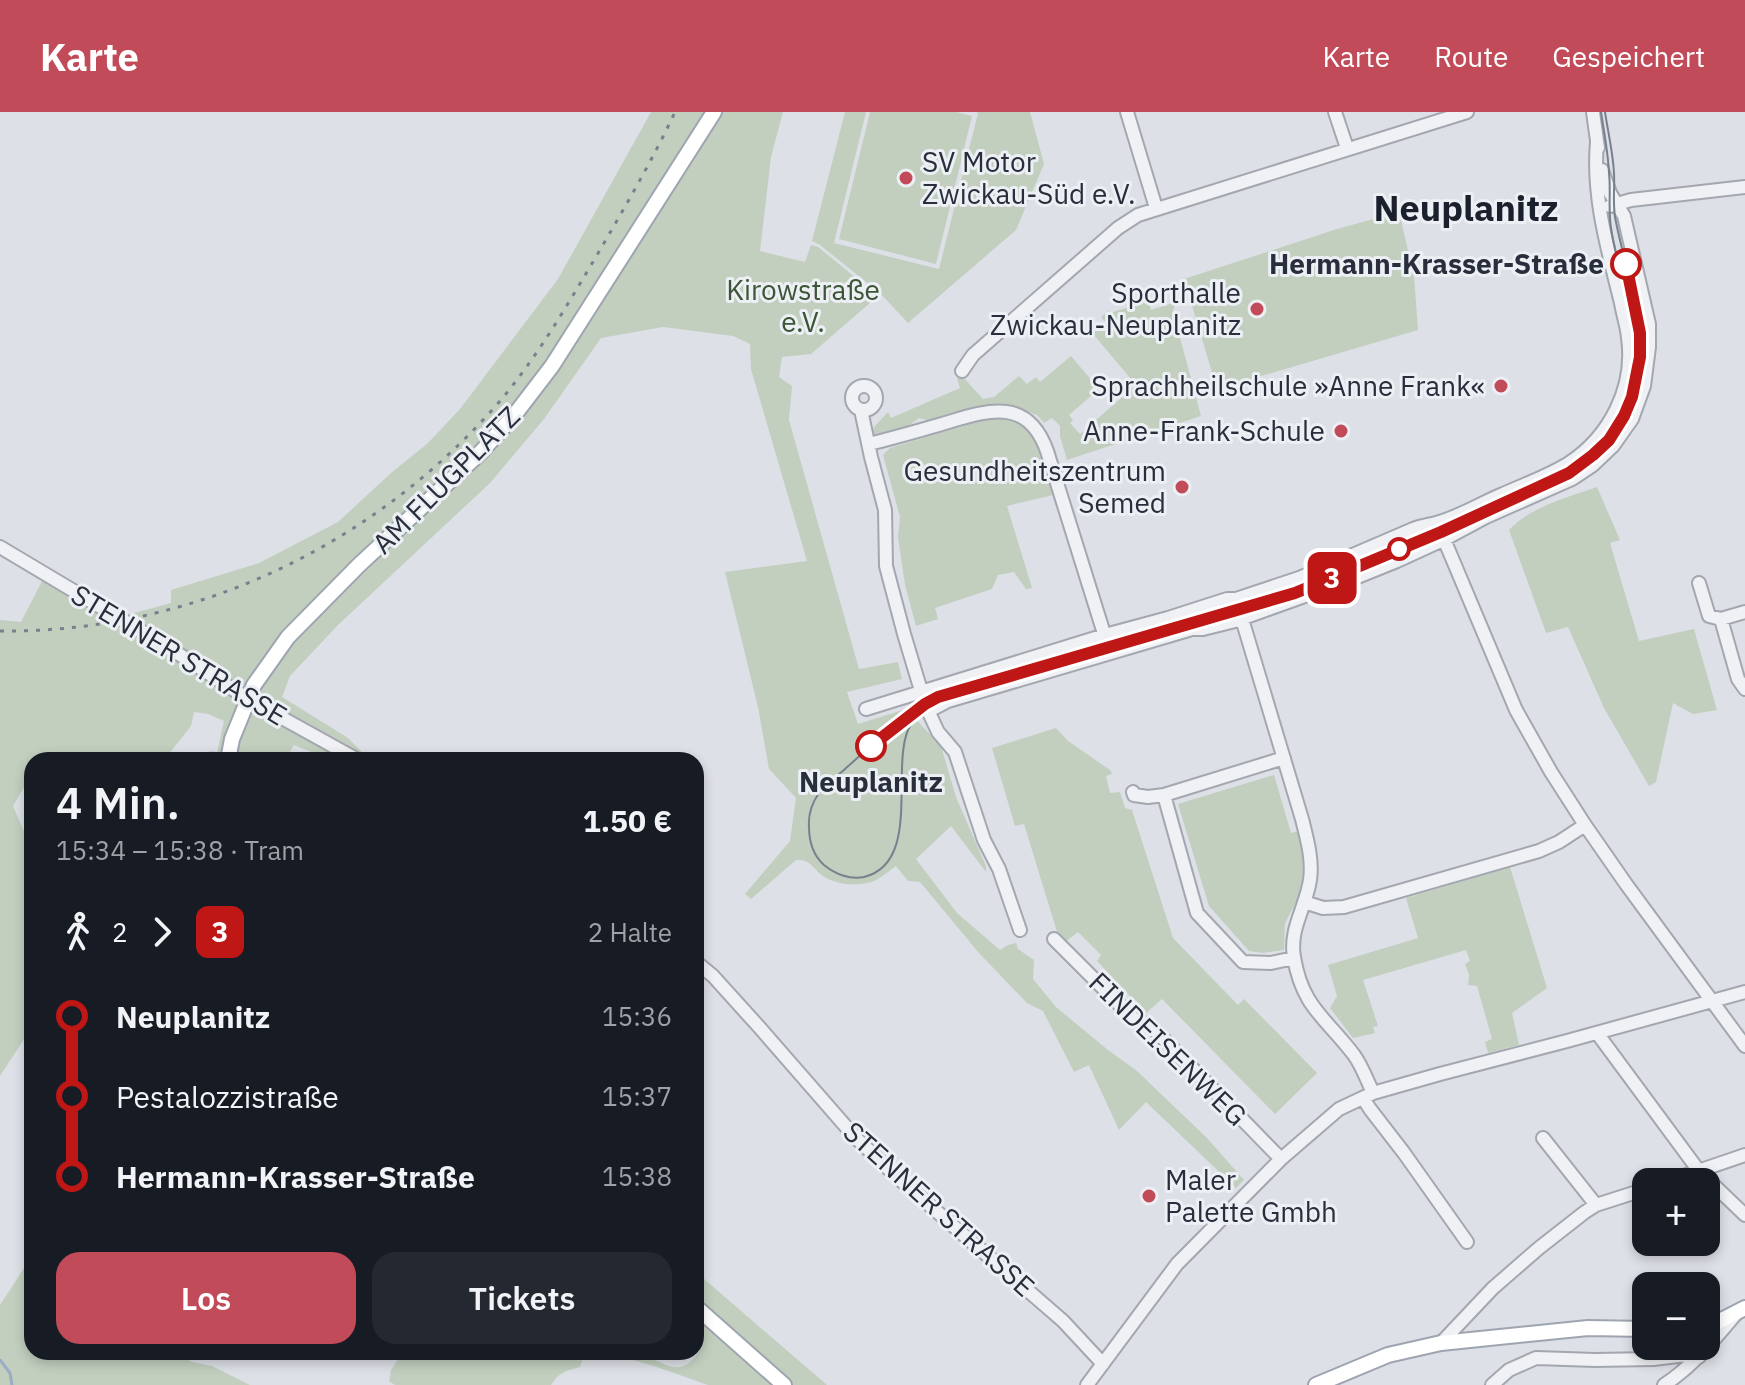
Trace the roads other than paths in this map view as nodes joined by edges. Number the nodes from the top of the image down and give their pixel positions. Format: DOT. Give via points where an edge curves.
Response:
graph roads {
  1 [pos="714,112"];
  2 [pos="1127,112"];
  3 [pos="1335,112"];
  4 [pos="1467,112"];
  5 [pos="1593,112"];
  6 [pos="1597,142"];
  7 [pos="1347,148"];
  8 [pos="1745,187"];
  9 [pos="1617,205"];
  10 [pos="1599,206"];
  11 [pos="1156,208"];
  12 [pos="962,371"];
  13 [pos="861,410"];
  14 [pos="869,444"];
  15 [pos="1436,523"];
  16 [pos="1445,539"];
  17 [pos="0,547"];
  18 [pos="1699,583"];
  19 [pos="1236,599"];
  20 [pos="1745,612"];
  21 [pos="1242,618"];
  22 [pos="1721,619"];
  23 [pos="1105,635"];
  24 [pos="1111,653"];
  25 [pos="1745,689"];
  26 [pos="922,692"];
  27 [pos="248,699"];
  28 [pos="866,709"];
  29 [pos="929,711"];
  30 [pos="230,752"];
  31 [pos="344,752"];
  32 [pos="1284,758"];
  33 [pos="1133,792"];
  34 [pos="1164,795"];
  35 [pos="1585,825"];
  36 [pos="1304,902"];
  37 [pos="1020,930"];
  38 [pos="1054,939"];
  39 [pos="1294,958"];
  40 [pos="704,969"];
  41 [pos="1745,992"];
  42 [pos="1713,1000"];
  43 [pos="1597,1033"];
  44 [pos="1745,1046"];
  45 [pos="1368,1095"];
  46 [pos="1543,1138"];
  47 [pos="1745,1155"];
  48 [pos="1281,1159"];
  49 [pos="1697,1168"];
  50 [pos="1708,1168"];
  51 [pos="1720,1191"];
  52 [pos="1632,1193"];
  53 [pos="1596,1205"];
  54 [pos="1745,1215"];
  55 [pos="1467,1242"];
  56 [pos="1740,1311"];
  57 [pos="704,1314"];
  58 [pos="1720,1321"];
  59 [pos="1632,1329"];
  60 [pos="1720,1333"];
  61 [pos="1441,1343"];
  62 [pos="1632,1359"];
  63 [pos="1696,1360"];
  64 [pos="1103,1364"];
  65 [pos="784,1385"];
  66 [pos="1087,1385"];
  67 [pos="1316,1385"];
  68 [pos="1492,1385"];
  69 [pos="1664,1385"];
  1 -- 27 [label="main road, AM FLUGPLATZ" via="552,366 516,413 288,637"];
  2 -- 11 [label="street"];
  3 -- 7 [label="street"];
  4 -- 7 [label="street"];
  5 -- 6 [label="street"];
  6 -- 9 [label="street" via="1605,183"];
  6 -- 10 [label="street"];
  7 -- 11 [label="street"];
  8 -- 9 [label="street"];
  9 -- 10 [label="street"];
  9 -- 16 [label="street" via="1649,324 1644,386 1632,419 1613,446 1583,472"];
  10 -- 15 [label="street" via="1629,340 1626,386 1614,414 1588,448 1568,463"];
  11 -- 12 [label="street" via="1118,228 973,355"];
  13 -- 14 [label="street"];
  14 -- 23 [label="street" via="999,410 1033,425 1042,435"];
  14 -- 26 [label="street" via="885,510 886,566"];
  15 -- 16 [label="street"];
  15 -- 19 [label="street"];
  16 -- 21 [label="street"];
  16 -- 35 [label="street" via="1516,710"];
  17 -- 27 [label="street, STENNER STRASSE"];
  18 -- 22 [label="street" via="1709,616"];
  19 -- 21 [label="street"];
  19 -- 23 [label="street"];
  20 -- 22 [label="street"];
  21 -- 24 [label="street"];
  21 -- 32 [label="street"];
  22 -- 25 [label="street"];
  23 -- 24 [label="street"];
  23 -- 26 [label="street"];
  24 -- 29 [label="street"];
  26 -- 28 [label="street"];
  26 -- 29 [label="street"];
  27 -- 30 [label="main road, AM FLUGPLATZ"];
  27 -- 31 [label="street, STENNER STRASSE"];
  29 -- 37 [label="street" via="955,752"];
  32 -- 34 [label="street"];
  32 -- 36 [label="street" via="1309,848 1310,881"];
  33 -- 34 [label="street"];
  34 -- 39 [label="street" via="1197,913 1243,962"];
  35 -- 36 [label="street" via="1539,851 1344,907"];
  35 -- 42 [label="street"];
  36 -- 39 [label="street" via="1295,928"];
  38 -- 48 [label="street, FINDEISENWEG" via="1135,1020 1150,1025"];
  39 -- 45 [label="street" via="1310,1003 1360,1064"];
  40 -- 64 [label="street, STENNER STRASSE" via="855,1137 1063,1321"];
  41 -- 42 [label="street"];
  42 -- 43 [label="street"];
  42 -- 44 [label="street"];
  43 -- 45 [label="street"];
  43 -- 49 [label="street"];
  45 -- 48 [label="street" via="1339,1109"];
  45 -- 55 [label="street" via="1370,1109"];
  46 -- 53 [label="street"];
  47 -- 50 [label="street"];
  48 -- 64 [label="street" via="1177,1264"];
  51 -- 54 [label="street"];
  52 -- 53 [label="street"];
  53 -- 61 [label="street" via="1504,1278"];
  56 -- 58 [label="main road"];
  56 -- 60 [label="street"];
  57 -- 65 [label="main road"];
  59 -- 61 [label="main road" via="1588,1328"];
  61 -- 67 [label="main road" via="1388,1355"];
  62 -- 68 [label="street" via="1536,1358"];
  63 -- 69 [label="street"];
  64 -- 66 [label="street"];
}
